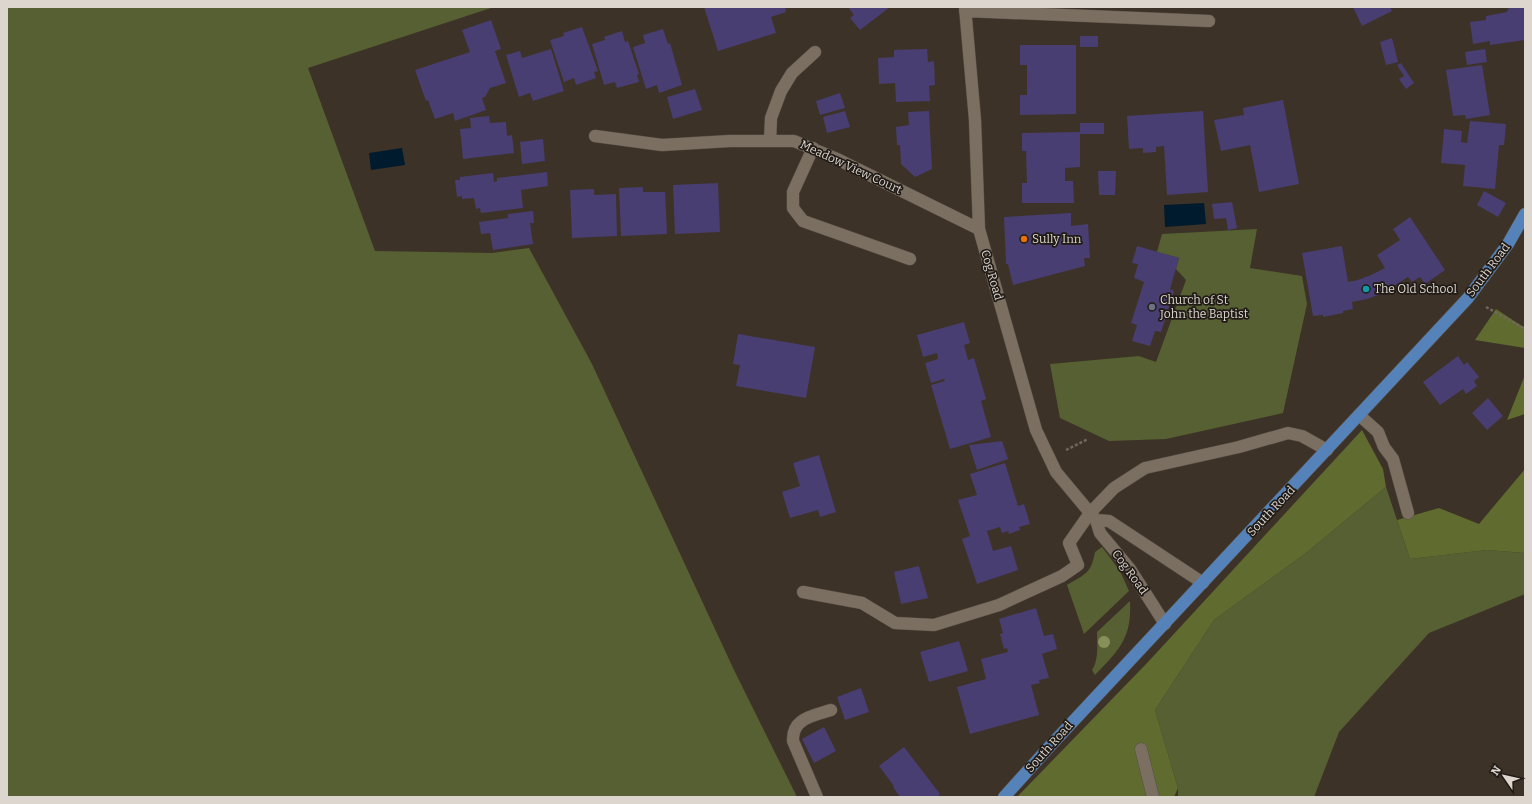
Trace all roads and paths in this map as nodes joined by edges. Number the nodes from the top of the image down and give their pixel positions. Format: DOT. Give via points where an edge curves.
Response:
graph roads {
  1 [pos="965,9"];
  2 [pos="1209,21"];
  3 [pos="815,52"];
  4 [pos="595,136"];
  5 [pos="770,141"];
  6 [pos="813,148"];
  7 [pos="1525,214"];
  8 [pos="979,229"];
  9 [pos="910,259"];
  10 [pos="1468,298"];
  11 [pos="1525,329"];
  12 [pos="1360,415"];
  13 [pos="1088,439"];
  14 [pos="1327,450"];
  15 [pos="1060,454"];
  16 [pos="1408,513"];
  17 [pos="1093,516"];
  18 [pos="1203,583"];
  19 [pos="803,592"];
  20 [pos="1165,624"];
  21 [pos="831,710"];
  22 [pos="1141,749"];
  23 [pos="817,797"];
  24 [pos="1004,797"];
  25 [pos="1153,797"];
  1 -- 2 [label="street"];
  1 -- 8 [label="street, Cog Road" via="975,120"];
  3 -- 5 [label="street" via="792,73 781,91 771,118"];
  4 -- 5 [label="street, Meadow View Court" via="662,145"];
  5 -- 6 [label="street, Meadow View Court" via="794,141"];
  6 -- 8 [label="street, Meadow View Court"];
  6 -- 9 [label="street" via="793,192 793,208 803,221"];
  7 -- 10 [label="main road, South Road" via="1508,244"];
  8 -- 17 [label="street, Cog Road" via="1036,430 1056,472"];
  10 -- 11 [label="path"];
  10 -- 12 [label="main road, South Road"];
  12 -- 14 [label="main road, South Road"];
  12 -- 16 [label="street" via="1378,432 1384,447 1393,459"];
  13 -- 15 [label="path"];
  14 -- 17 [label="street" via="1302,436 1288,433 1145,468 1114,488"];
  14 -- 18 [label="main road, South Road"];
  17 -- 18 [label="street, Cog Road" via="1109,521"];
  17 -- 19 [label="street" via="1069,542 1078,565 1062,576 999,605 934,625 895,623 862,603"];
  17 -- 20 [label="street, Cog Road" via="1100,533 1130,569"];
  18 -- 20 [label="main road, South Road"];
  20 -- 24 [label="main road, South Road"];
  21 -- 23 [label="street" via="808,717 796,726 792,733 793,742"];
  22 -- 25 [label="street"];
}
